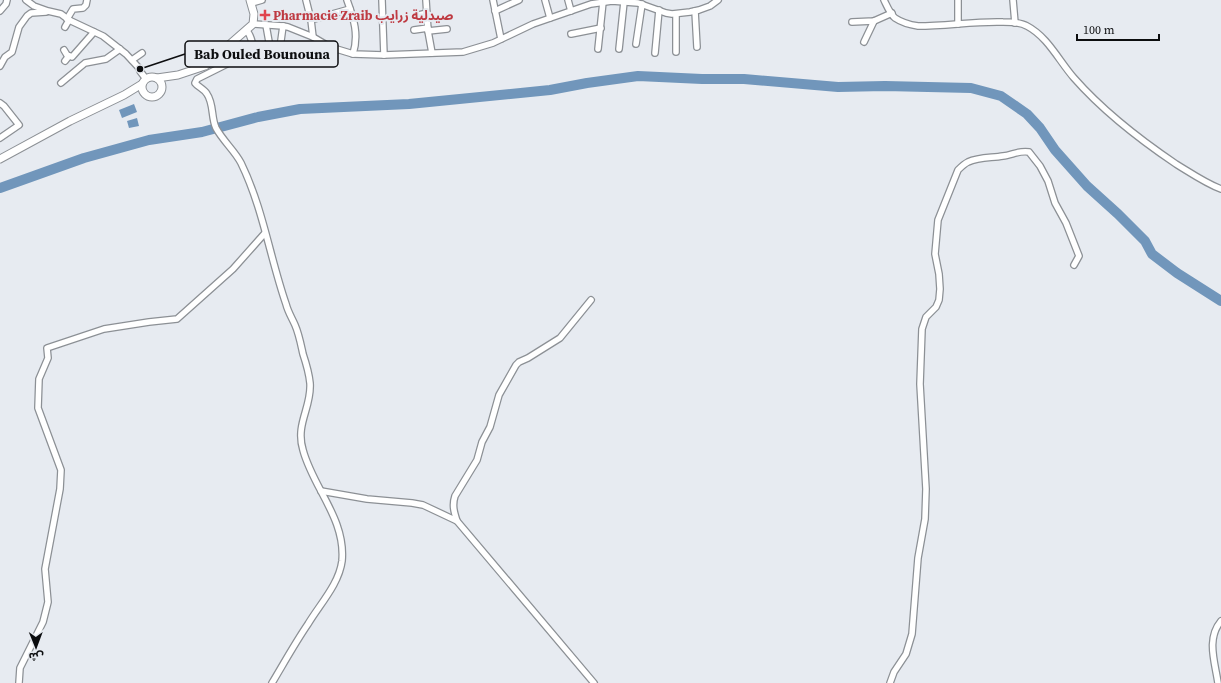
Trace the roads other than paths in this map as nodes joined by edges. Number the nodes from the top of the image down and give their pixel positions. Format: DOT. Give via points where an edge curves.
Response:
graph roads {
  1 [pos="7,0"];
  2 [pos="26,0"];
  3 [pos="87,0"];
  4 [pos="262,0"];
  5 [pos="306,0"];
  6 [pos="347,0"];
  7 [pos="382,0"];
  8 [pos="426,0"];
  9 [pos="492,0"];
  10 [pos="518,0"];
  11 [pos="545,0"];
  12 [pos="568,0"];
  13 [pos="718,0"];
  14 [pos="884,0"];
  15 [pos="958,0"];
  16 [pos="1013,0"];
  17 [pos="251,2"];
  18 [pos="596,2"];
  19 [pos="603,2"];
  20 [pos="624,2"];
  21 [pos="642,4"];
  22 [pos="350,9"];
  23 [pos="659,10"];
  24 [pos="0,11"];
  25 [pos="495,11"];
  26 [pos="571,11"];
  27 [pos="695,11"];
  28 [pos="48,12"];
  29 [pos="427,13"];
  30 [pos="676,14"];
  31 [pos="892,14"];
  32 [pos="419,15"];
  33 [pos="550,18"];
  34 [pos="68,19"];
  35 [pos="310,20"];
  36 [pos="852,22"];
  37 [pos="874,22"];
  38 [pos="1015,23"];
  39 [pos="253,24"];
  40 [pos="958,24"];
  41 [pos="266,25"];
  42 [pos="283,26"];
  43 [pos="65,27"];
  44 [pos="600,28"];
  45 [pos="447,29"];
  46 [pos="414,30"];
  47 [pos="428,30"];
  48 [pos="247,31"];
  49 [pos="94,32"];
  50 [pos="571,34"];
  51 [pos="313,37"];
  52 [pos="501,40"];
  53 [pos="864,42"];
  54 [pos="636,44"];
  55 [pos="697,47"];
  56 [pos="226,48"];
  57 [pos="120,49"];
  58 [pos="598,49"];
  59 [pos="619,49"];
  60 [pos="64,50"];
  61 [pos="0,52"];
  62 [pos="676,52"];
  63 [pos="142,53"];
  64 [pos="271,53"];
  65 [pos="432,53"];
  66 [pos="655,53"];
  67 [pos="353,54"];
  68 [pos="384,55"];
  69 [pos="5,57"];
  70 [pos="254,58"];
  71 [pos="132,60"];
  72 [pos="278,62"];
  73 [pos="0,66"];
  74 [pos="178,76"];
  75 [pos="157,78"];
  76 [pos="144,81"];
  77 [pos="61,83"];
  78 [pos="162,88"];
  79 [pos="143,93"];
  80 [pos="124,95"];
  81 [pos="0,103"];
  82 [pos="0,138"];
  83 [pos="0,159"];
  84 [pos="1221,189"];
  85 [pos="265,233"];
  86 [pos="1074,265"];
  87 [pos="592,300"];
  88 [pos="321,491"];
  89 [pos="457,521"];
  90 [pos="1221,621"];
  91 [pos="19,683"];
  92 [pos="272,683"];
  93 [pos="594,683"];
  94 [pos="890,683"];
  95 [pos="1218,683"];
  1 -- 24 [label="street"];
  2 -- 28 [label="street"];
  3 -- 34 [label="street" via="83,8 73,9"];
  4 -- 17 [label="street"];
  5 -- 35 [label="street"];
  6 -- 22 [label="street"];
  7 -- 68 [label="street"];
  8 -- 29 [label="street"];
  9 -- 25 [label="street"];
  10 -- 25 [label="street"];
  11 -- 33 [label="street"];
  12 -- 26 [label="street"];
  13 -- 27 [label="street"];
  14 -- 31 [label="street"];
  15 -- 40 [label="street"];
  16 -- 38 [label="street"];
  17 -- 39 [label="street"];
  18 -- 19 [label="street"];
  18 -- 26 [label="street"];
  19 -- 20 [label="street"];
  19 -- 44 [label="street"];
  20 -- 21 [label="street"];
  20 -- 59 [label="street"];
  21 -- 23 [label="street"];
  21 -- 54 [label="street"];
  22 -- 35 [label="street"];
  22 -- 67 [label="street" via="356,35"];
  23 -- 30 [label="street"];
  23 -- 66 [label="street"];
  25 -- 52 [label="street"];
  26 -- 33 [label="street"];
  27 -- 30 [label="street"];
  27 -- 55 [label="street"];
  28 -- 34 [label="street" via="61,14"];
  28 -- 69 [label="street" via="31,13 27,16 19,27 12,52"];
  29 -- 32 [label="street"];
  29 -- 47 [label="street"];
  30 -- 62 [label="street"];
  31 -- 37 [label="street"];
  31 -- 40 [label="street" via="918,26"];
  33 -- 52 [label="street"];
  34 -- 43 [label="street"];
  34 -- 49 [label="street"];
  35 -- 51 [label="street"];
  36 -- 37 [label="street"];
  37 -- 53 [label="street"];
  38 -- 40 [label="street"];
  38 -- 84 [label="street" via="1026,26 1043,39 1090,96 1115,118 1156,150 1210,185"];
  39 -- 41 [label="street"];
  39 -- 48 [label="street"];
  41 -- 42 [label="street"];
  41 -- 64 [label="street"];
  42 -- 51 [label="street"];
  42 -- 72 [label="street"];
  44 -- 50 [label="street"];
  44 -- 58 [label="street"];
  45 -- 47 [label="street"];
  46 -- 47 [label="street"];
  47 -- 65 [label="street"];
  48 -- 56 [label="street"];
  48 -- 70 [label="street" via="253,45"];
  49 -- 57 [label="street"];
  49 -- 60 [label="street" via="72,57 67,58"];
  51 -- 67 [label="street" via="330,47"];
  52 -- 65 [label="street" via="462,52"];
  56 -- 74 [label="street" via="205,66"];
  56 -- 85 [label="street" via="229,60 227,64 195,83 207,93 216,128 240,162"];
  57 -- 71 [label="street"];
  57 -- 77 [label="street" via="106,58 85,63"];
  61 -- 69 [label="street"];
  63 -- 71 [label="street"];
  65 -- 68 [label="street"];
  67 -- 68 [label="street"];
  69 -- 73 [label="street"];
  71 -- 76 [label="street"];
  74 -- 75 [label="street"];
  74 -- 78 [label="street"];
  75 -- 76 [label="street" via="152,77"];
  75 -- 78 [label="street"];
  76 -- 79 [label="street"];
  76 -- 80 [label="street"];
  78 -- 79 [label="street" via="154,97"];
  79 -- 80 [label="street"];
  80 -- 83 [label="street"];
  81 -- 82 [label="street" via="18,125"];
  85 -- 88 [label="street" via="309,374 310,394 300,432 301,442 305,458"];
  85 -- 91 [label="street" via="233,269 178,319 104,329 47,348 48,358 39,379 38,408 61,470 60,489 45,569 48,602 43,622 20,668"];
  86 -- 94 [label="street" via="1079,256 1066,223 1055,203 1048,181 1029,152 976,160 962,165 938,220 935,254 939,274 939,300 926,317 922,329 920,384 926,489 925,519 918,558 912,634 906,654"];
  87 -- 89 [label="street" via="560,338 516,365 499,395 477,460 455,496 453,510"];
  88 -- 89 [label="street" via="423,505"];
  88 -- 92 [label="street" via="340,533 343,546 340,572"];
  89 -- 93 [label="street"];
  90 -- 95 [label="street" via="1213,634 1213,658"];
}
